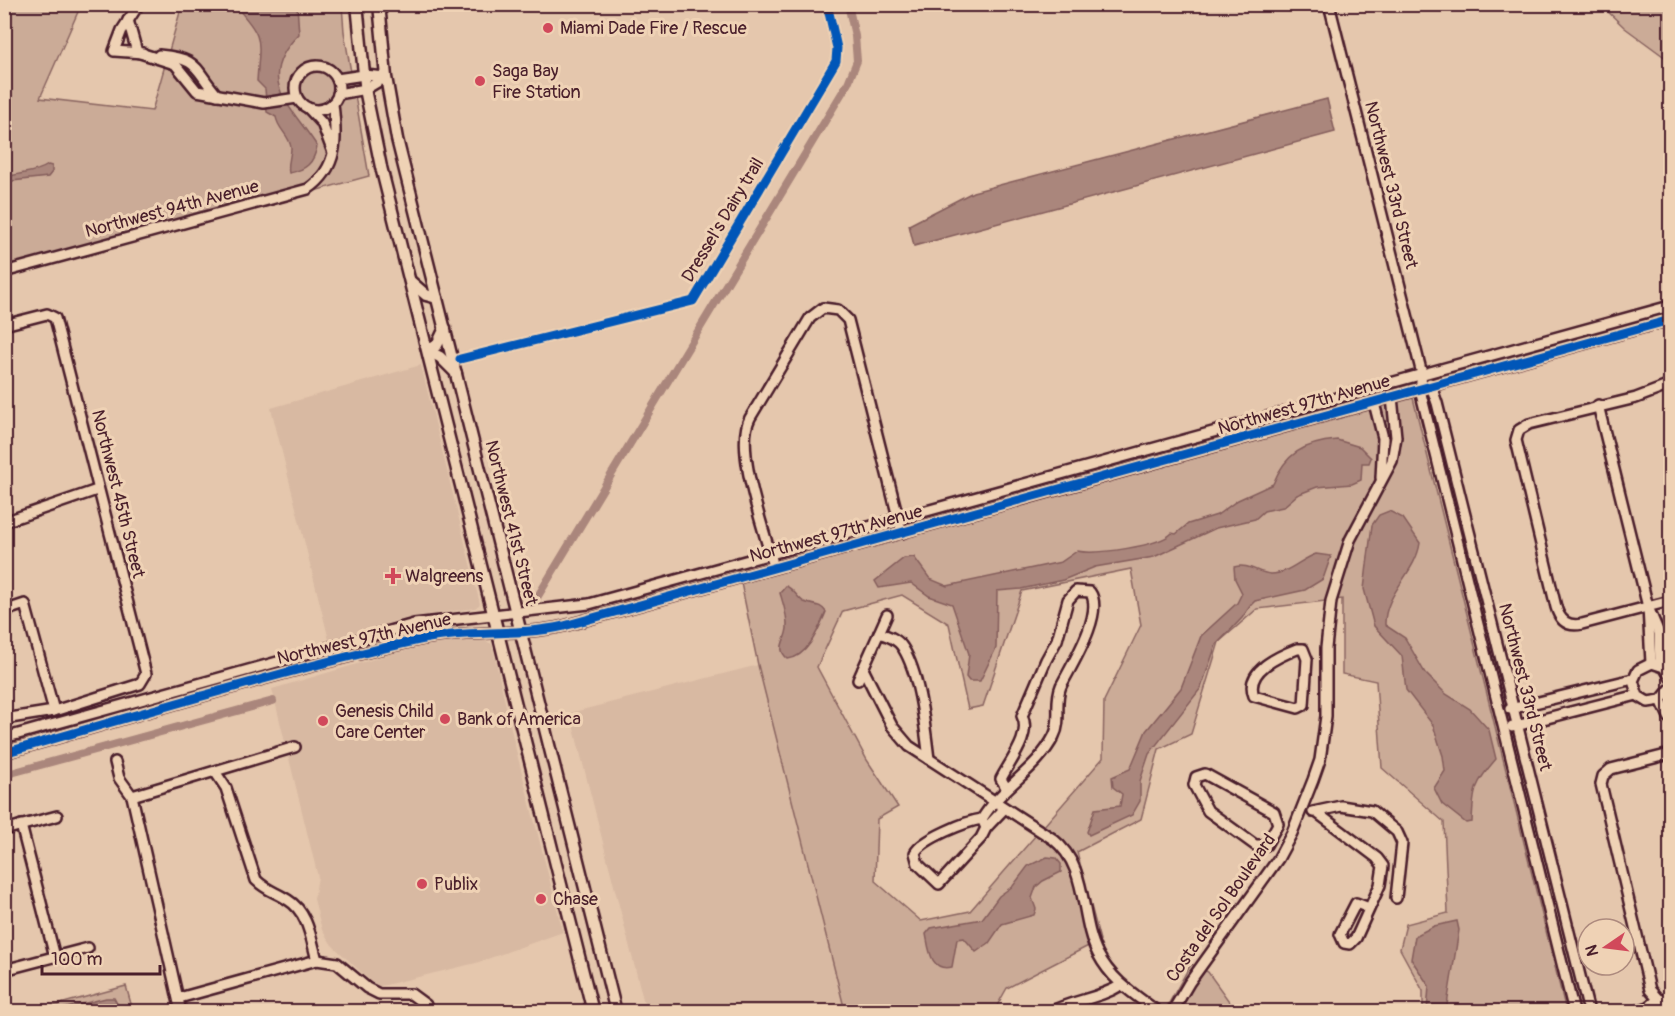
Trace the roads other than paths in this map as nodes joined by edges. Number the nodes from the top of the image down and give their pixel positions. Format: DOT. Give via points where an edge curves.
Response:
graph roads {
  1 [pos="139,4"];
  2 [pos="357,4"];
  3 [pos="379,4"];
  4 [pos="1329,4"];
  5 [pos="128,20"];
  6 [pos="137,52"];
  7 [pos="364,75"];
  8 [pos="386,77"];
  9 [pos="337,79"];
  10 [pos="366,89"];
  11 [pos="338,94"];
  12 [pos="217,95"];
  13 [pos="293,99"];
  14 [pos="333,104"];
  15 [pos="308,108"];
  16 [pos="333,158"];
  17 [pos="408,183"];
  18 [pos="387,188"];
  19 [pos="4,272"];
  20 [pos="410,281"];
  21 [pos="437,298"];
  22 [pos="1671,306"];
  23 [pos="1671,320"];
  24 [pos="4,325"];
  25 [pos="445,328"];
  26 [pos="428,351"];
  27 [pos="456,374"];
  28 [pos="1422,374"];
  29 [pos="1671,385"];
  30 [pos="1432,386"];
  31 [pos="1420,390"];
  32 [pos="1392,397"];
  33 [pos="463,400"];
  34 [pos="1374,402"];
  35 [pos="442,404"];
  36 [pos="1598,405"];
  37 [pos="1223,429"];
  38 [pos="1227,443"];
  39 [pos="1382,478"];
  40 [pos="1013,487"];
  41 [pos="97,490"];
  42 [pos="1017,501"];
  43 [pos="898,518"];
  44 [pos="4,522"];
  45 [pos="902,533"];
  46 [pos="770,555"];
  47 [pos="774,569"];
  48 [pos="1671,601"];
  49 [pos="1648,607"];
  50 [pos="4,611"];
  51 [pos="516,614"];
  52 [pos="495,615"];
  53 [pos="887,615"];
  54 [pos="520,630"];
  55 [pos="498,631"];
  56 [pos="879,633"];
  57 [pos="1656,664"];
  58 [pos="863,669"];
  59 [pos="1306,677"];
  60 [pos="1327,677"];
  61 [pos="1671,677"];
  62 [pos="1633,679"];
  63 [pos="858,680"];
  64 [pos="1637,695"];
  65 [pos="1667,696"];
  66 [pos="1514,708"];
  67 [pos="54,711"];
  68 [pos="1500,712"];
  69 [pos="4,719"];
  70 [pos="1671,719"];
  71 [pos="1518,725"];
  72 [pos="1504,728"];
  73 [pos="4,738"];
  74 [pos="295,747"];
  75 [pos="4,753"];
  76 [pos="1671,754"];
  77 [pos="929,759"];
  78 [pos="115,762"];
  79 [pos="216,773"];
  80 [pos="1007,789"];
  81 [pos="132,796"];
  82 [pos="993,802"];
  83 [pos="1004,809"];
  84 [pos="1302,810"];
  85 [pos="1316,812"];
  86 [pos="57,816"];
  87 [pos="984,824"];
  88 [pos="21,825"];
  89 [pos="4,830"];
  90 [pos="1274,835"];
  91 [pos="1287,843"];
  92 [pos="1380,885"];
  93 [pos="1397,887"];
  94 [pos="1396,898"];
  95 [pos="1369,908"];
  96 [pos="88,948"];
  97 [pos="55,957"];
  98 [pos="317,960"];
  99 [pos="4,970"];
  100 [pos="1121,985"];
  101 [pos="179,998"];
  102 [pos="1658,999"];
  103 [pos="1671,1002"];
  104 [pos="426,1005"];
  105 [pos="181,1011"];
  106 [pos="593,1011"];
  107 [pos="616,1011"];
  108 [pos="1050,1011"];
  109 [pos="1158,1011"];
  110 [pos="1172,1011"];
  111 [pos="1574,1011"];
  112 [pos="1589,1011"];
  113 [pos="1634,1011"];
  1 -- 5 [label="street"];
  2 -- 7 [label="main road, Northwest 41st Street"];
  3 -- 8 [label="main road, Northwest 41st Street"];
  4 -- 28 [label="street, Northwest 33rd Street"];
  5 -- 6 [label="street"];
  5 -- 6 [label="street" via="114,51"];
  6 -- 12 [label="street" via="175,64 197,91"];
  6 -- 12 [label="street" via="184,57 199,68"];
  7 -- 8 [label="street"];
  7 -- 9 [label="street"];
  7 -- 10 [label="main road, Northwest 41st Street"];
  8 -- 10 [label="street"];
  8 -- 17 [label="main road, Northwest 41st Street"];
  9 -- 11 [label="street"];
  9 -- 13 [label="street" via="323,66 309,67 298,77"];
  10 -- 11 [label="street"];
  10 -- 18 [label="main road, Northwest 41st Street"];
  11 -- 14 [label="street"];
  12 -- 13 [label="street" via="264,103"];
  13 -- 15 [label="street"];
  14 -- 15 [label="street" via="322,110"];
  14 -- 16 [label="street, Northwest 94th Avenue"];
  15 -- 16 [label="street" via="322,123"];
  16 -- 19 [label="street, Northwest 94th Avenue" via="319,181 308,189"];
  17 -- 18 [label="main road"];
  17 -- 21 [label="main road, Northwest 41st Street"];
  18 -- 20 [label="main road, Northwest 41st Street"];
  20 -- 21 [label="main road" via="426,295"];
  20 -- 26 [label="main road, Northwest 41st Street"];
  21 -- 25 [label="main road, Northwest 41st Street"];
  22 -- 28 [label="street, Northwest 97th Avenue"];
  23 -- 30 [label="street, Northwest 97th Avenue"];
  24 -- 41 [label="street, Northwest 45th Street" via="50,315 56,318"];
  25 -- 26 [label="main road" via="437,345"];
  25 -- 27 [label="main road, Northwest 41st Street"];
  26 -- 27 [label="main road"];
  26 -- 35 [label="main road, Northwest 41st Street"];
  27 -- 33 [label="main road, Northwest 41st Street"];
  28 -- 30 [label="street, Northwest 33rd Street"];
  28 -- 31 [label="street, Northwest 33rd Street"];
  28 -- 37 [label="street, Northwest 97th Avenue"];
  29 -- 36 [label="street" via="1646,395"];
  30 -- 31 [label="street, Northwest 97th Avenue"];
  30 -- 66 [label="street, Northwest 33rd Street"];
  31 -- 32 [label="street, Northwest 97th Avenue"];
  31 -- 68 [label="street, Northwest 33rd Street"];
  32 -- 34 [label="street, Northwest 97th Avenue"];
  32 -- 39 [label="street, Costa del Sol Boulevard" via="1396,436 1393,456"];
  33 -- 35 [label="main road"];
  33 -- 51 [label="main road, Northwest 41st Street"];
  34 -- 38 [label="street, Northwest 97th Avenue"];
  34 -- 39 [label="street, Costa del Sol Boulevard" via="1383,438"];
  35 -- 52 [label="main road, Northwest 41st Street"];
  36 -- 49 [label="street"];
  36 -- 49 [label="street" via="1529,424 1518,432 1517,450 1556,608 1567,624 1582,624"];
  37 -- 38 [label="street"];
  37 -- 40 [label="street, Northwest 97th Avenue"];
  38 -- 42 [label="street, Northwest 97th Avenue"];
  39 -- 60 [label="street, Costa del Sol Boulevard" via="1340,566 1329,618"];
  40 -- 42 [label="street"];
  40 -- 43 [label="street, Northwest 97th Avenue"];
  41 -- 44 [label="street"];
  41 -- 67 [label="street, Northwest 45th Street" via="146,674 140,684"];
  42 -- 45 [label="street, Northwest 97th Avenue"];
  43 -- 45 [label="street"];
  43 -- 46 [label="street, Northwest 97th Avenue"];
  43 -- 46 [label="street" via="850,328 838,310 827,308 814,313 747,424 745,454"];
  45 -- 47 [label="street, Northwest 97th Avenue"];
  46 -- 47 [label="street"];
  46 -- 51 [label="street, Northwest 97th Avenue" via="589,604"];
  47 -- 54 [label="street, Northwest 97th Avenue" via="564,626"];
  48 -- 49 [label="street"];
  49 -- 57 [label="street"];
  50 -- 67 [label="street" via="25,604"];
  51 -- 52 [label="street, Northwest 97th Avenue"];
  51 -- 54 [label="main road, Northwest 41st Street"];
  52 -- 55 [label="main road, Northwest 41st Street"];
  52 -- 73 [label="street, Northwest 97th Avenue" via="401,627"];
  53 -- 56 [label="street"];
  54 -- 55 [label="street, Northwest 97th Avenue"];
  54 -- 107 [label="main road, Northwest 41st Street"];
  55 -- 75 [label="street, Northwest 97th Avenue" via="448,634 390,647"];
  55 -- 106 [label="main road, Northwest 41st Street"];
  56 -- 58 [label="street"];
  56 -- 77 [label="street" via="898,642 908,658"];
  57 -- 61 [label="street"];
  57 -- 62 [label="street" via="1641,667"];
  58 -- 63 [label="street"];
  58 -- 77 [label="street" via="896,731 909,746"];
  59 -- 59 [label="street" via="1306,655 1303,649 1297,649 1260,670 1252,691 1258,699 1300,708 1305,702"];
  59 -- 60 [label="street"];
  60 -- 84 [label="street, Costa del Sol Boulevard" via="1320,760"];
  62 -- 64 [label="street"];
  62 -- 66 [label="street"];
  64 -- 65 [label="street" via="1648,702"];
  64 -- 71 [label="street"];
  65 -- 70 [label="street"];
  66 -- 68 [label="street"];
  66 -- 71 [label="street, Northwest 33rd Street"];
  67 -- 69 [label="street"];
  68 -- 72 [label="street, Northwest 33rd Street"];
  71 -- 72 [label="street"];
  71 -- 112 [label="street, Northwest 33rd Street"];
  72 -- 111 [label="street, Northwest 33rd Street"];
  74 -- 79 [label="street"];
  76 -- 102 [label="street" via="1611,769 1601,788 1650,990"];
  77 -- 82 [label="street"];
  78 -- 81 [label="street" via="119,778"];
  79 -- 81 [label="street"];
  79 -- 98 [label="street" via="226,788 256,880 267,891 290,900 304,916"];
  80 -- 80 [label="street" via="1055,736 1060,690 1089,629 1094,598 1090,592 1079,590 1070,596 1057,640 1022,716 1024,735 1001,779"];
  80 -- 82 [label="street"];
  81 -- 101 [label="street"];
  82 -- 83 [label="street"];
  82 -- 87 [label="street"];
  83 -- 87 [label="street"];
  83 -- 100 [label="street" via="1053,839 1071,859 1094,945"];
  84 -- 85 [label="street"];
  84 -- 91 [label="street, Costa del Sol Boulevard"];
  85 -- 92 [label="street" via="1380,860"];
  85 -- 93 [label="street" via="1346,807 1375,812 1387,821 1402,843"];
  86 -- 88 [label="street"];
  87 -- 87 [label="street" via="981,838 939,884 915,858 920,846 964,823"];
  88 -- 89 [label="street"];
  88 -- 97 [label="street"];
  90 -- 90 [label="street" via="1278,821 1271,809 1209,775 1196,777 1195,789 1204,808 1212,814 1258,847 1266,845"];
  90 -- 91 [label="street"];
  91 -- 110 [label="street, Costa del Sol Boulevard"];
  92 -- 93 [label="street"];
  92 -- 95 [label="street"];
  93 -- 94 [label="street"];
  96 -- 97 [label="street"];
  97 -- 99 [label="street"];
  98 -- 101 [label="street"];
  98 -- 104 [label="street" via="338,963 379,994 411,994"];
  100 -- 108 [label="street" via="1104,995"];
  100 -- 109 [label="street"];
  101 -- 105 [label="street"];
  102 -- 103 [label="street"];
  102 -- 113 [label="street" via="1649,1007"];
}
